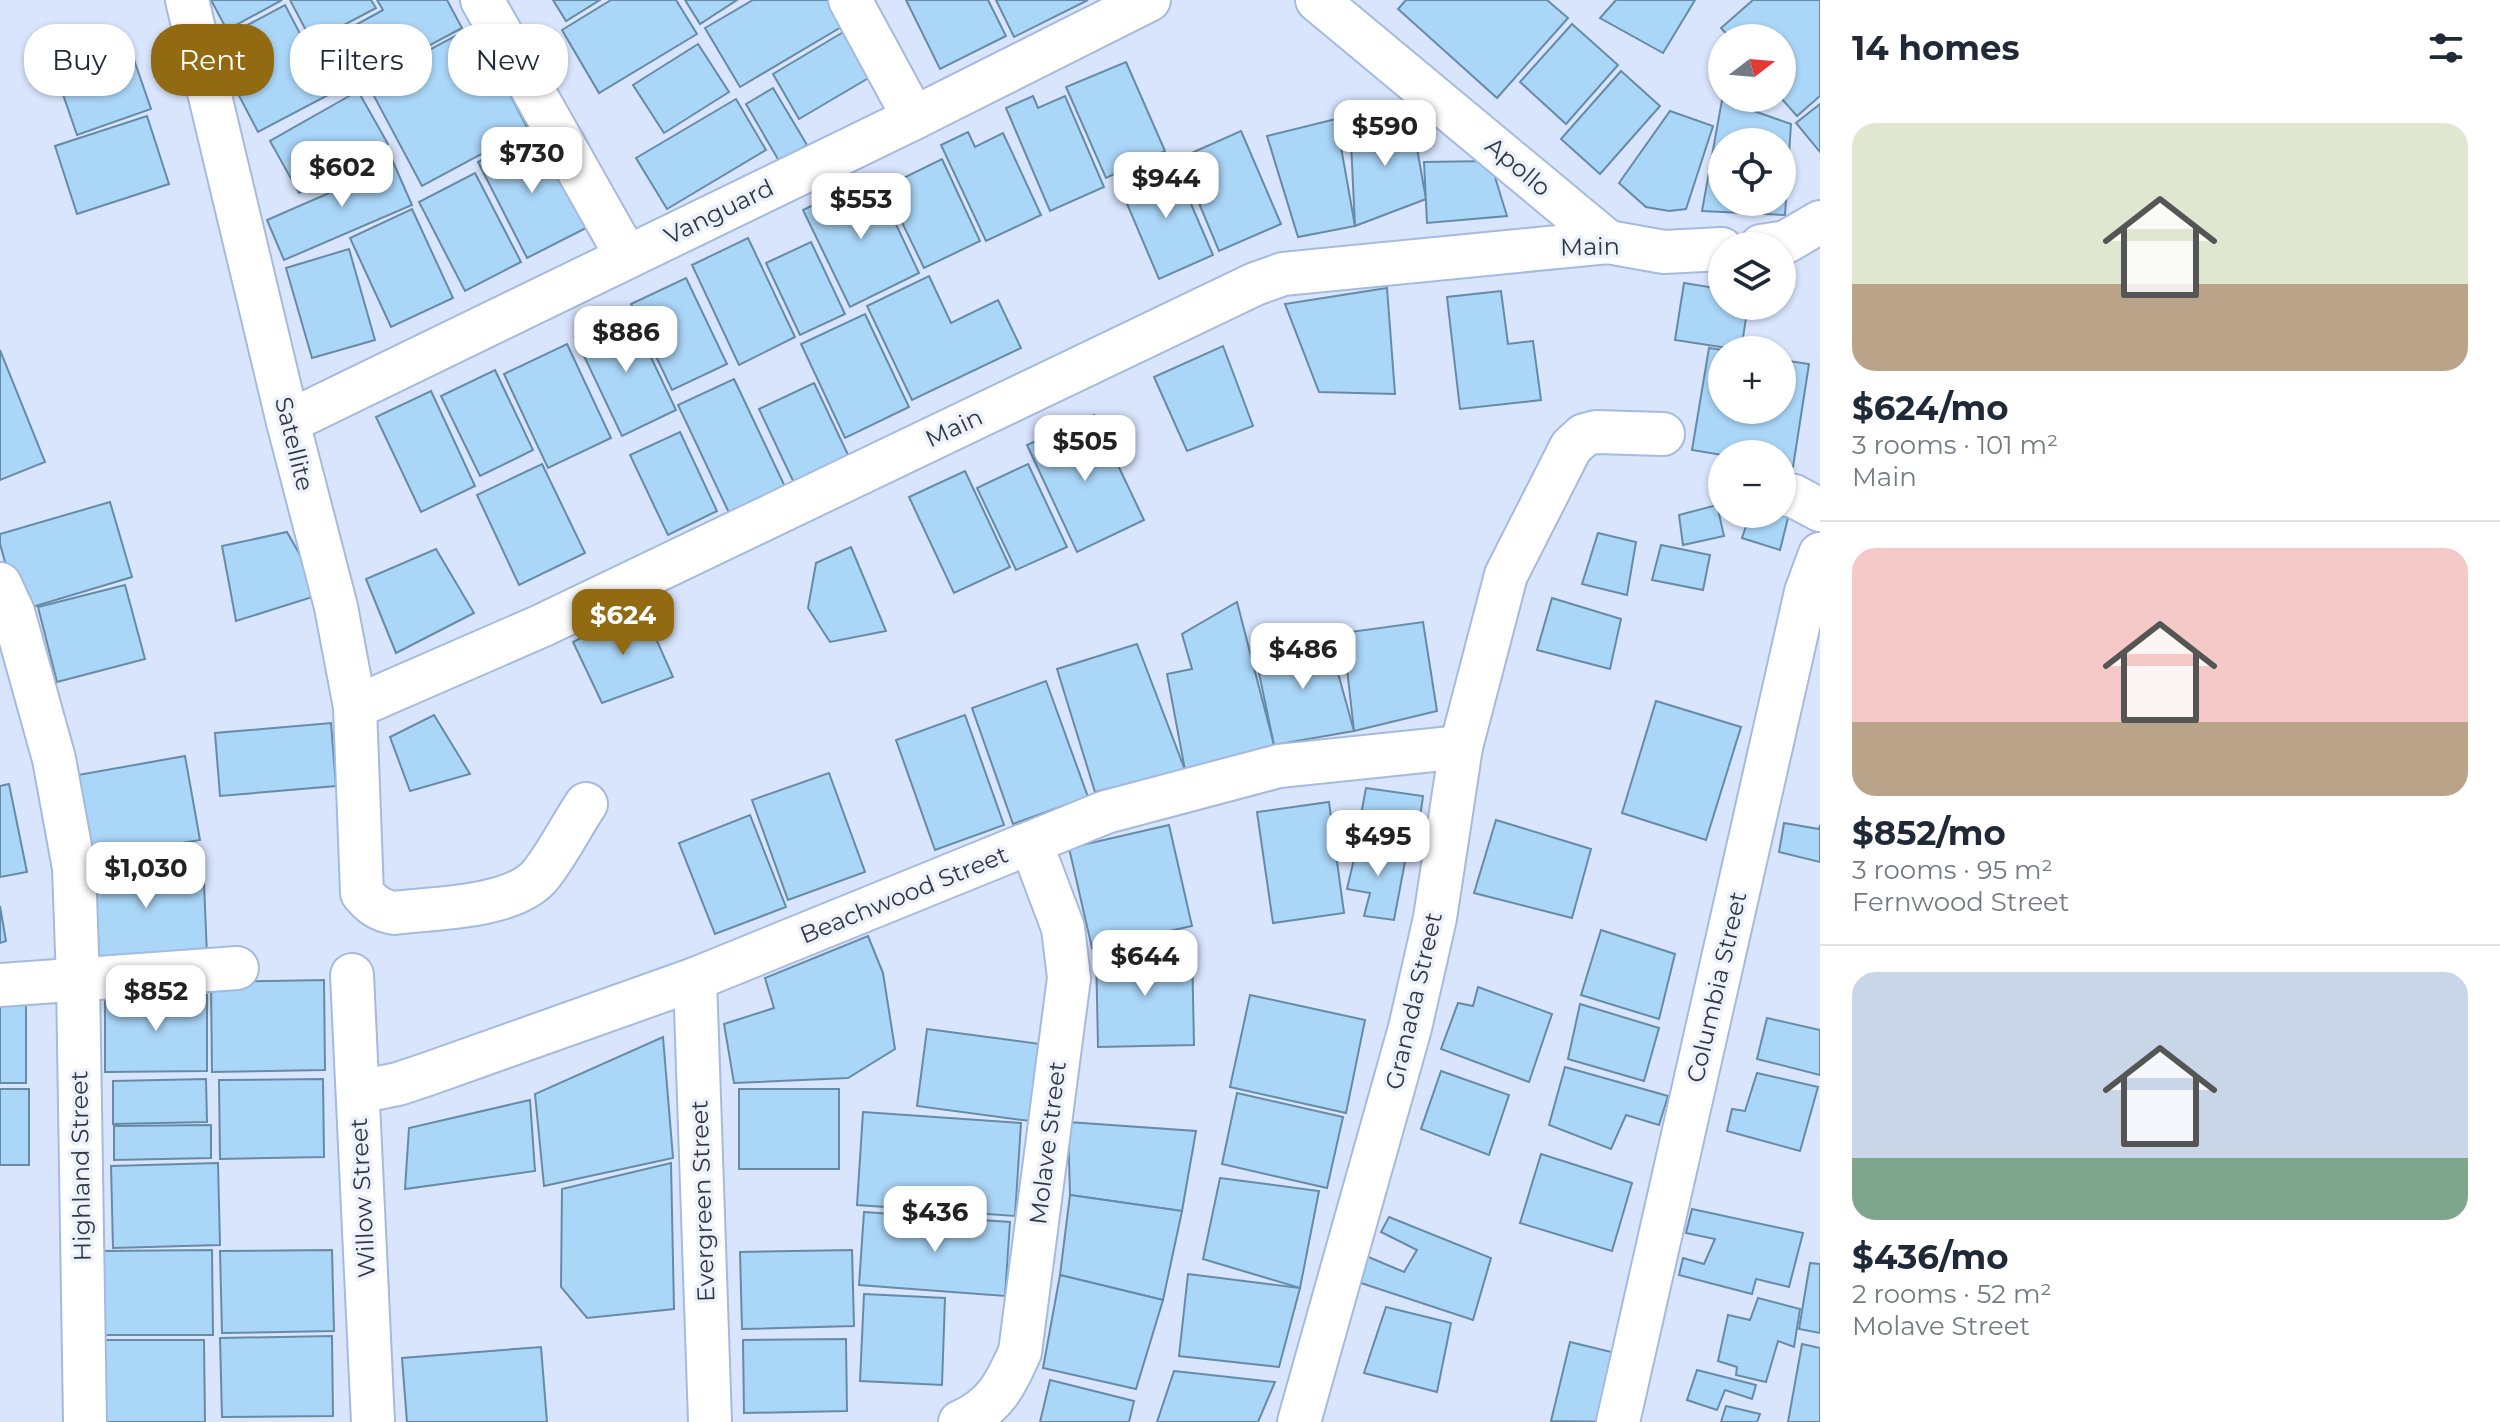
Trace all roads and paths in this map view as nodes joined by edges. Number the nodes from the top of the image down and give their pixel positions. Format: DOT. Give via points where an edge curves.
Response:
graph roads {
  1 [pos="187,0"];
  2 [pos="482,0"];
  3 [pos="850,0"];
  4 [pos="1149,0"];
  5 [pos="1317,0"];
  6 [pos="914,118"];
  7 [pos="1820,222"];
  8 [pos="1796,236"];
  9 [pos="1608,242"];
  10 [pos="1708,250"];
  11 [pos="627,257"];
  12 [pos="288,422"];
  13 [pos="1663,434"];
  14 [pos="1796,497"];
  15 [pos="1820,510"];
  16 [pos="1820,554"];
  17 [pos="0,584"];
  18 [pos="355,707"];
  19 [pos="1461,747"];
  20 [pos="586,804"];
  21 [pos="1031,843"];
  22 [pos="237,968"];
  23 [pos="352,975"];
  24 [pos="695,979"];
  25 [pos="78,980"];
  26 [pos="0,985"];
  27 [pos="358,1092"];
  28 [pos="85,1422"];
  29 [pos="373,1422"];
  30 [pos="710,1422"];
  31 [pos="960,1422"];
  32 [pos="1300,1422"];
  33 [pos="1618,1422"];
  1 -- 12 [label="street, Satellite"];
  2 -- 11 [label="street"];
  3 -- 6 [label="street"];
  4 -- 6 [label="street, Vanguard"];
  5 -- 9 [label="street, Apollo"];
  6 -- 11 [label="street, Vanguard"];
  7 -- 8 [label="street"];
  9 -- 10 [label="street, Main" via="1664,252"];
  9 -- 18 [label="street, Main" via="1283,274 1255,284 541,626"];
  11 -- 12 [label="street, Vanguard"];
  12 -- 18 [label="street, Satellite" via="336,607"];
  13 -- 19 [label="street, Granada Street" via="1596,432 1571,447 1506,575"];
  14 -- 15 [label="street"];
  16 -- 33 [label="street, Columbia Street" via="1802,607"];
  17 -- 25 [label="street, Highland Street" via="13,612 54,759 74,868"];
  18 -- 20 [label="street, Satellite" via="362,893 381,911 485,902 515,892 538,878"];
  19 -- 21 [label="street, Beachwood Street" via="1279,766 1106,812"];
  19 -- 32 [label="street, Granada Street" via="1435,918 1410,1028"];
  21 -- 24 [label="street, Beachwood Street"];
  21 -- 31 [label="street, Molave Street" via="1063,928 1069,978 1020,1352 1003,1388 979,1414"];
  22 -- 25 [label="street"];
  23 -- 27 [label="street, Willow Street"];
  24 -- 27 [label="street, Beachwood Street" via="413,1079"];
  24 -- 30 [label="street, Evergreen Street"];
  25 -- 26 [label="street"];
  25 -- 28 [label="street, Highland Street"];
  27 -- 29 [label="street, Willow Street"];
}
